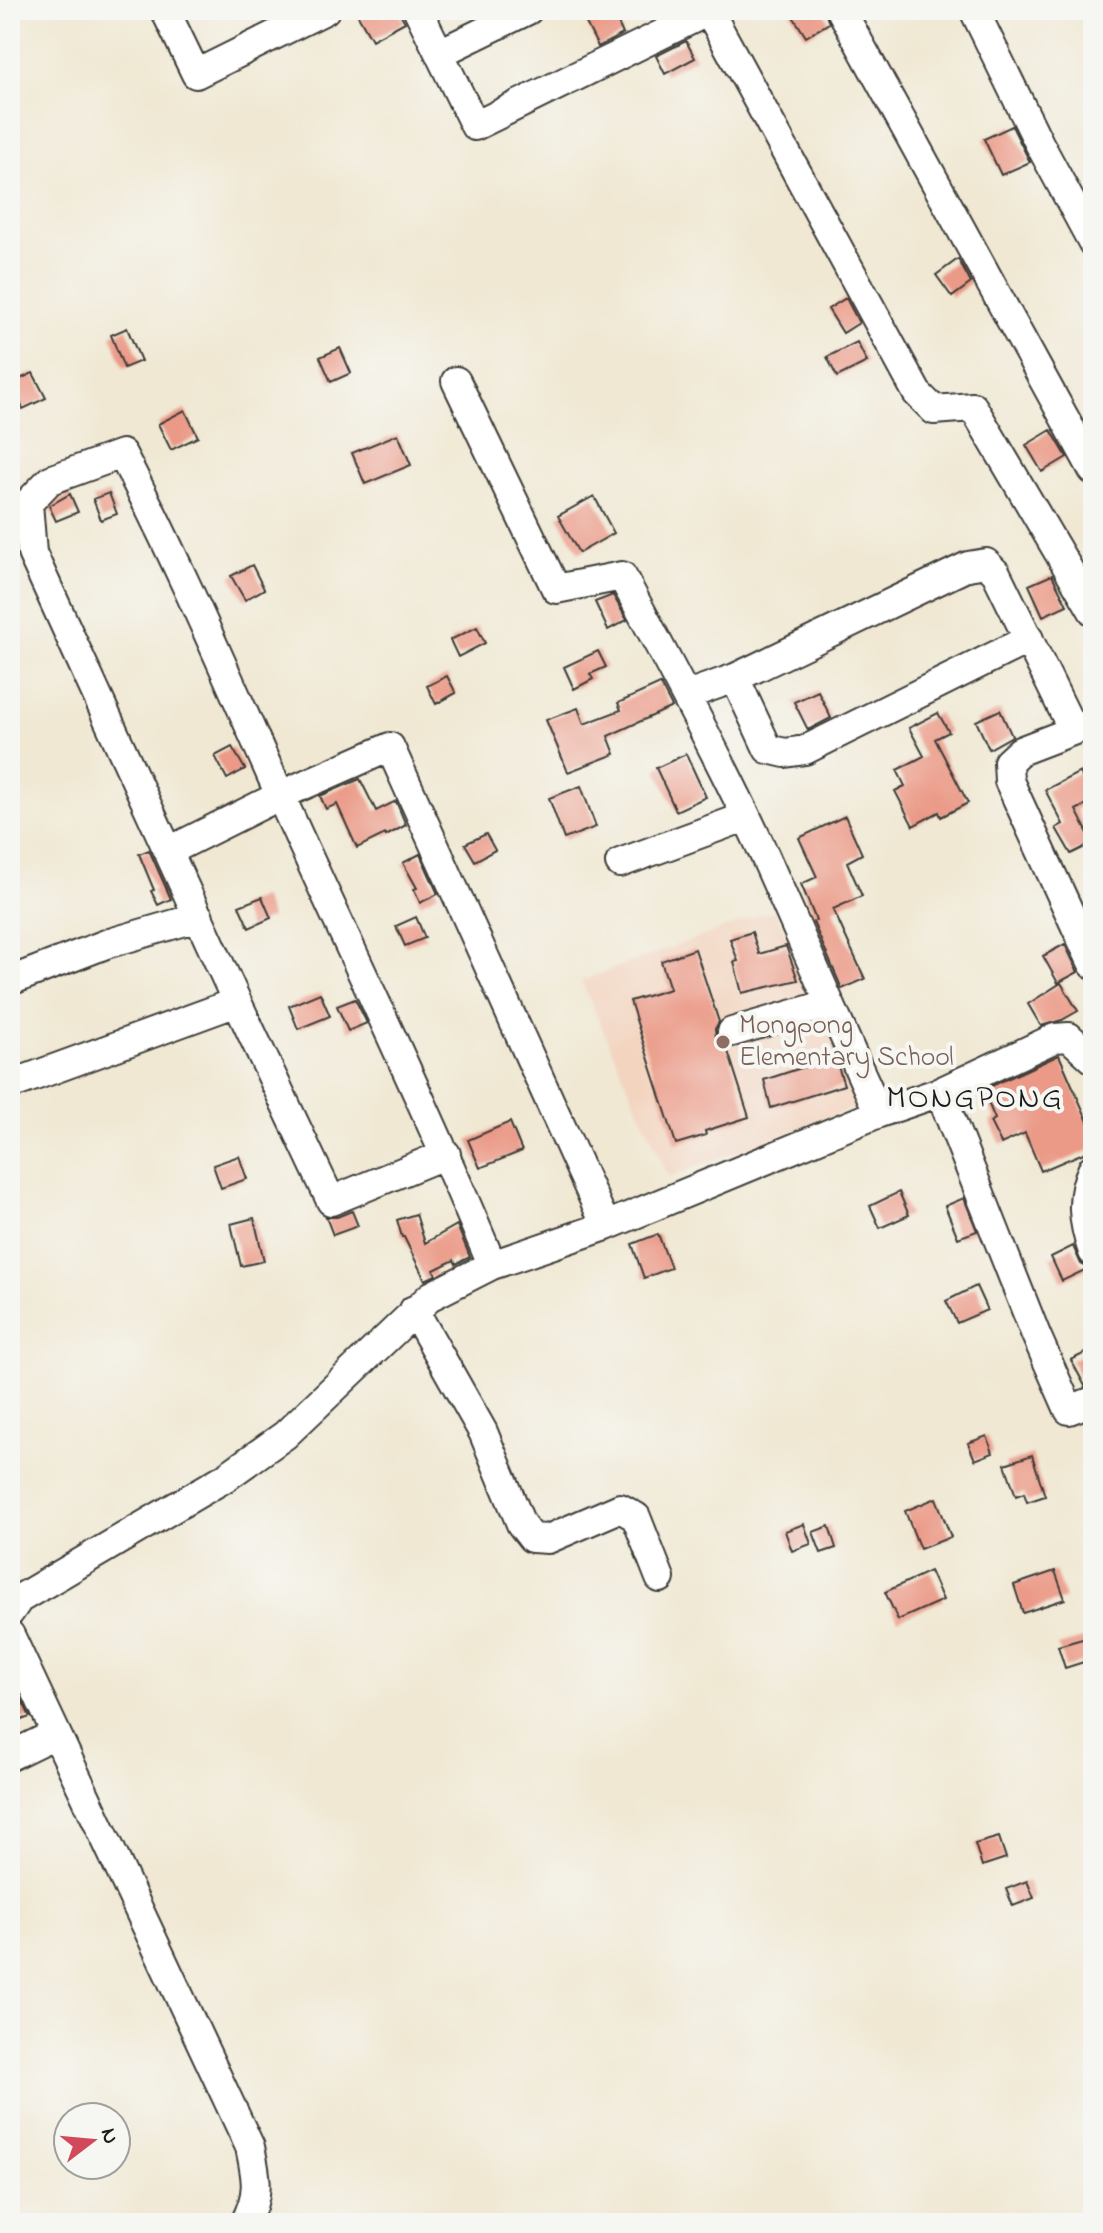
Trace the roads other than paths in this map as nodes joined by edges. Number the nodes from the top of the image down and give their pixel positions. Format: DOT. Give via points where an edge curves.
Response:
graph roads {
  1 [pos="165,10"];
  2 [pos="325,10"];
  3 [pos="418,10"];
  4 [pos="528,10"];
  5 [pos="710,10"];
  6 [pos="841,10"];
  7 [pos="974,10"];
  8 [pos="288,18"];
  9 [pos="440,53"];
  10 [pos="1093,243"];
  11 [pos="456,381"];
  12 [pos="1093,470"];
  13 [pos="1093,611"];
  14 [pos="1029,639"];
  15 [pos="735,678"];
  16 [pos="687,695"];
  17 [pos="1083,726"];
  18 [pos="281,795"];
  19 [pos="745,817"];
  20 [pos="169,851"];
  21 [pos="620,863"];
  22 [pos="199,917"];
  23 [pos="1093,964"];
  24 [pos="10,981"];
  25 [pos="237,1002"];
  26 [pos="829,1004"];
  27 [pos="732,1032"];
  28 [pos="1093,1059"];
  29 [pos="10,1085"];
  30 [pos="940,1092"];
  31 [pos="879,1113"];
  32 [pos="446,1154"];
  33 [pos="1093,1168"];
  34 [pos="606,1226"];
  35 [pos="1093,1252"];
  36 [pos="492,1265"];
  37 [pos="414,1310"];
  38 [pos="1093,1401"];
  39 [pos="660,1578"];
  40 [pos="10,1612"];
  41 [pos="10,1635"];
  42 [pos="55,1734"];
  43 [pos="10,1756"];
  44 [pos="245,2223"];
  1 -- 8 [label="street" via="196,74"];
  2 -- 8 [label="street"];
  3 -- 9 [label="street"];
  4 -- 9 [label="street"];
  5 -- 9 [label="street" via="475,126"];
  5 -- 13 [label="street" via="917,393 934,410 973,407"];
  6 -- 12 [label="street"];
  7 -- 10 [label="street"];
  11 -- 16 [label="street" via="556,589 622,576"];
  14 -- 15 [label="street" via="986,563 968,566"];
  14 -- 15 [label="street" via="805,750 785,753 768,749"];
  14 -- 17 [label="street"];
  15 -- 16 [label="street"];
  16 -- 19 [label="street"];
  17 -- 23 [label="street" via="1020,751 1008,762 1009,781"];
  18 -- 20 [label="street"];
  18 -- 20 [label="street" via="122,454 50,480 28,503 32,553"];
  18 -- 32 [label="street"];
  18 -- 34 [label="street" via="390,747"];
  19 -- 21 [label="street"];
  19 -- 26 [label="street"];
  20 -- 22 [label="street"];
  22 -- 24 [label="street" via="106,944"];
  22 -- 25 [label="street"];
  25 -- 29 [label="street"];
  25 -- 32 [label="street" via="331,1201"];
  26 -- 27 [label="street"];
  26 -- 31 [label="street"];
  28 -- 30 [label="street" via="1069,1037 1055,1038"];
  30 -- 31 [label="street"];
  30 -- 38 [label="street" via="1069,1410"];
  31 -- 34 [label="street"];
  32 -- 36 [label="street"];
  33 -- 35 [label="street" via="1083,1204"];
  34 -- 36 [label="street"];
  36 -- 37 [label="street"];
  37 -- 39 [label="street" via="483,1432 521,1524 532,1538 548,1539 620,1508 636,1517"];
  37 -- 40 [label="street" via="285,1435 226,1477 19,1599"];
  41 -- 42 [label="street"];
  42 -- 43 [label="street"];
  42 -- 44 [label="street" via="250,2147 257,2179"];
}
